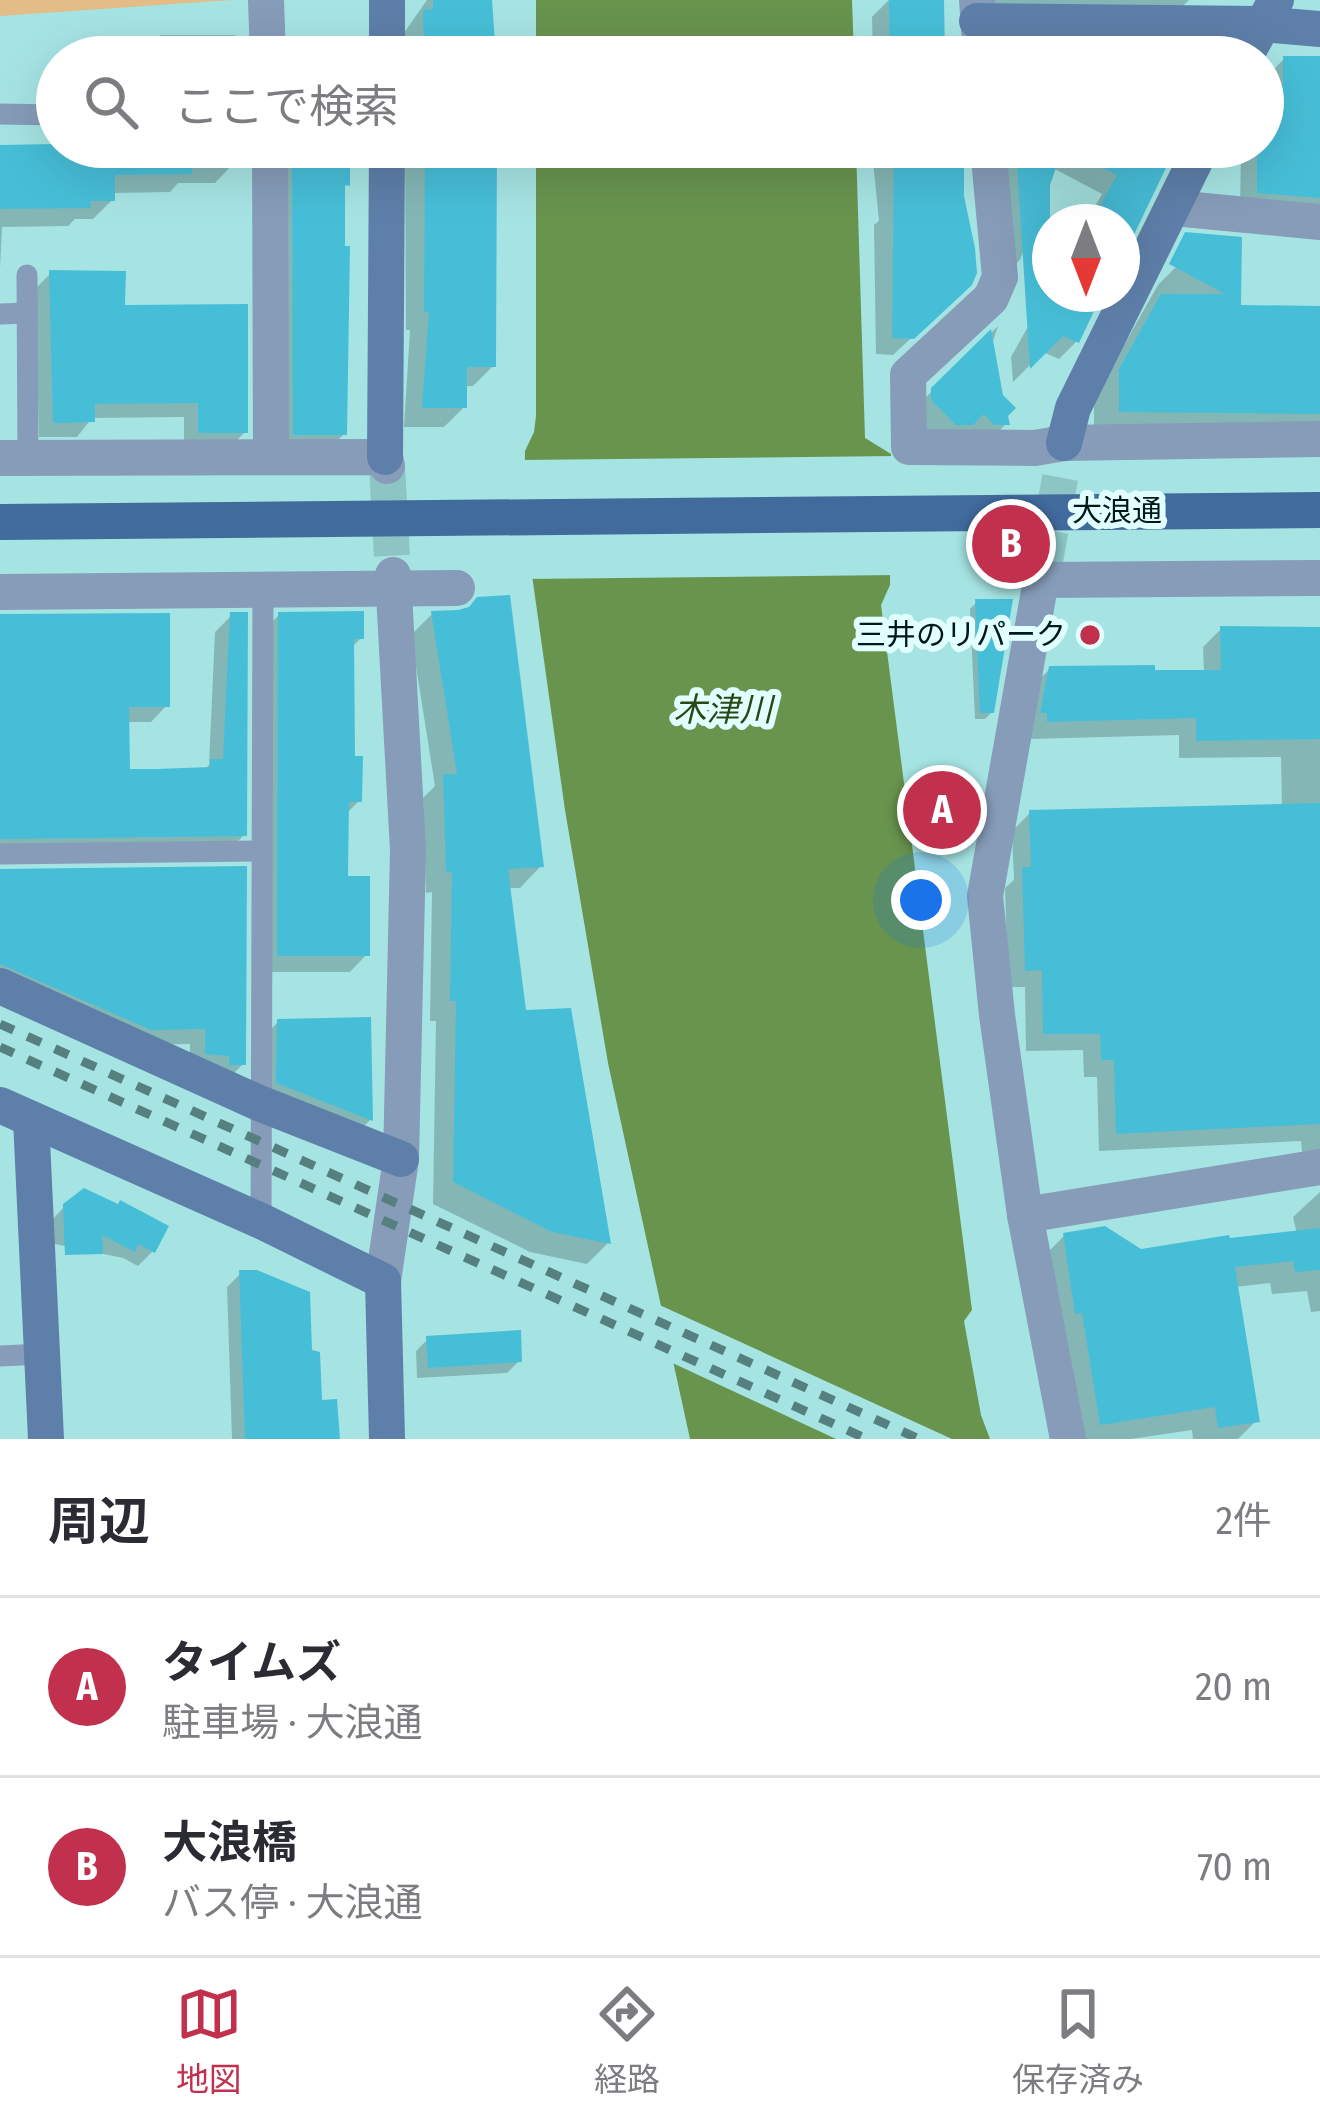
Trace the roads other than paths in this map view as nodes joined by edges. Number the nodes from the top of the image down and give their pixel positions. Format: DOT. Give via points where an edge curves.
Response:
graph roads {
  1 [pos="266,0"];
  2 [pos="387,0"];
  3 [pos="978,26"];
  4 [pos="1261,27"];
  5 [pos="1320,29"];
  6 [pos="267,36"];
  7 [pos="387,36"];
  8 [pos="0,114"];
  9 [pos="36,115"];
  10 [pos="270,168"];
  11 [pos="386,168"];
  12 [pos="990,168"];
  13 [pos="1192,168"];
  14 [pos="1172,208"];
  15 [pos="1320,222"];
  16 [pos="27,275"];
  17 [pos="27,313"];
  18 [pos="0,314"];
  19 [pos="1320,439"];
  20 [pos="1064,452"];
  21 [pos="272,457"];
  22 [pos="14,458"];
  23 [pos="1320,510"];
  24 [pos="0,522"];
  25 [pos="1320,578"];
  26 [pos="393,582"];
  27 [pos="458,588"];
  28 [pos="263,590"];
  29 [pos="0,592"];
  30 [pos="262,851"];
  31 [pos="0,854"];
  32 [pos="0,986"];
  33 [pos="259,1103"];
  34 [pos="15,1112"];
  35 [pos="401,1159"];
  36 [pos="1320,1167"];
  37 [pos="1025,1215"];
  38 [pos="261,1221"];
  39 [pos="383,1281"];
  40 [pos="42,1354"];
  41 [pos="0,1356"];
  42 [pos="1074,1436"];
  43 [pos="46,1439"];
  44 [pos="387,1439"];
  1 -- 6 [label="street"];
  2 -- 7 [label="street"];
  3 -- 4 [label="street"];
  4 -- 5 [label="street"];
  8 -- 9 [label="lane"];
  10 -- 21 [label="street"];
  11 -- 21 [label="street" via="386,461"];
  12 -- 20 [label="street" via="1000,277 991,298 908,375 909,447"];
  13 -- 14 [label="street"];
  14 -- 15 [label="street"];
  14 -- 20 [label="street" via="1073,408"];
  16 -- 17 [label="lane"];
  17 -- 18 [label="lane"];
  17 -- 22 [label="lane"];
  19 -- 20 [label="street"];
  21 -- 22 [label="street"];
  23 -- 24 [label="main road, 大浪通"];
  25 -- 37 [label="street" via="1043,573 985,896"];
  26 -- 27 [label="street"];
  26 -- 28 [label="street"];
  26 -- 35 [label="street" via="408,850"];
  28 -- 29 [label="street"];
  28 -- 30 [label="lane"];
  30 -- 31 [label="lane"];
  30 -- 33 [label="lane"];
  32 -- 33 [label="street"];
  33 -- 35 [label="street"];
  33 -- 38 [label="lane"];
  34 -- 38 [label="street"];
  34 -- 40 [label="street"];
  35 -- 39 [label="street"];
  36 -- 37 [label="street"];
  37 -- 42 [label="street"];
  38 -- 39 [label="street"];
  39 -- 44 [label="street"];
  40 -- 41 [label="lane"];
  40 -- 43 [label="street"];
}
